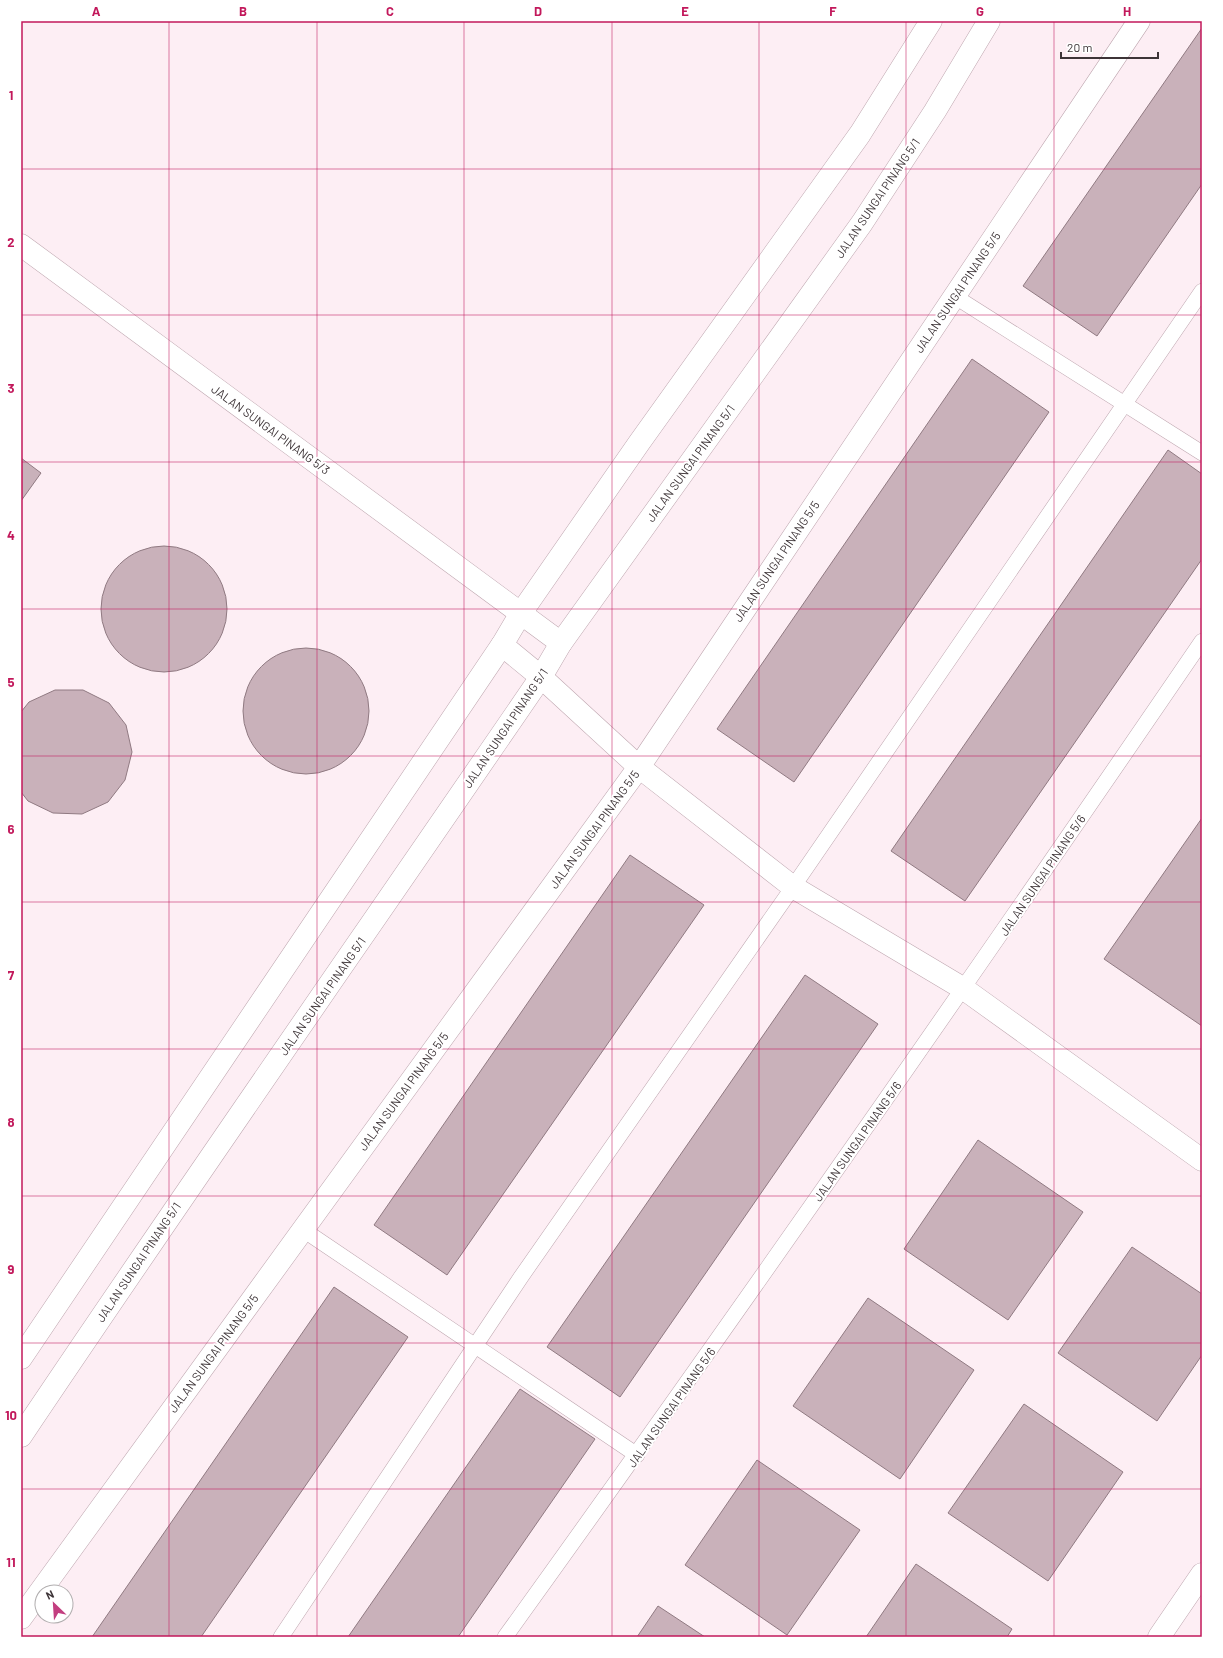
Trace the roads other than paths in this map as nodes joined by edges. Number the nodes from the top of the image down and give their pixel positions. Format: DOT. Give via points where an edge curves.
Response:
graph roads {
  1 [pos="932,21"];
  2 [pos="989,21"];
  3 [pos="1139,21"];
  4 [pos="21,246"];
  5 [pos="1202,291"];
  6 [pos="954,296"];
  7 [pos="1125,403"];
  8 [pos="1202,453"];
  9 [pos="521,613"];
  10 [pos="1202,641"];
  11 [pos="561,643"];
  12 [pos="502,645"];
  13 [pos="541,677"];
  14 [pos="639,767"];
  15 [pos="793,887"];
  16 [pos="964,989"];
  17 [pos="1202,1160"];
  18 [pos="302,1229"];
  19 [pos="474,1346"];
  20 [pos="21,1358"];
  21 [pos="21,1436"];
  22 [pos="637,1455"];
  23 [pos="1202,1574"];
  24 [pos="21,1618"];
  25 [pos="281,1637"];
  26 [pos="506,1637"];
  27 [pos="1159,1637"];
  1 -- 9 [label="street" via="860,134"];
  2 -- 11 [label="street, JALAN SUNGAI PINANG 5/1" via="935,111 862,223"];
  3 -- 6 [label="street, JALAN SUNGAI PINANG 5/5"];
  4 -- 9 [label="street, JALAN SUNGAI PINANG 5/3"];
  5 -- 7 [label="lane"];
  6 -- 7 [label="lane"];
  6 -- 14 [label="street, JALAN SUNGAI PINANG 5/5"];
  7 -- 8 [label="lane"];
  7 -- 15 [label="lane"];
  9 -- 11 [label="street, JALAN SUNGAI PINANG 5/3"];
  9 -- 12 [label="street"];
  10 -- 16 [label="lane, JALAN SUNGAI PINANG 5/6"];
  11 -- 13 [label="street, JALAN SUNGAI PINANG 5/1"];
  12 -- 13 [label="street"];
  12 -- 20 [label="street"];
  13 -- 14 [label="street"];
  13 -- 21 [label="street, JALAN SUNGAI PINANG 5/1" via="140,1258"];
  14 -- 15 [label="street"];
  14 -- 18 [label="street, JALAN SUNGAI PINANG 5/5"];
  15 -- 16 [label="street"];
  15 -- 19 [label="lane"];
  16 -- 17 [label="street"];
  16 -- 22 [label="lane, JALAN SUNGAI PINANG 5/6"];
  18 -- 19 [label="lane"];
  18 -- 24 [label="street, JALAN SUNGAI PINANG 5/5"];
  19 -- 22 [label="lane"];
  19 -- 25 [label="lane"];
  22 -- 26 [label="lane, JALAN SUNGAI PINANG 5/6"];
  23 -- 27 [label="street"];
}
